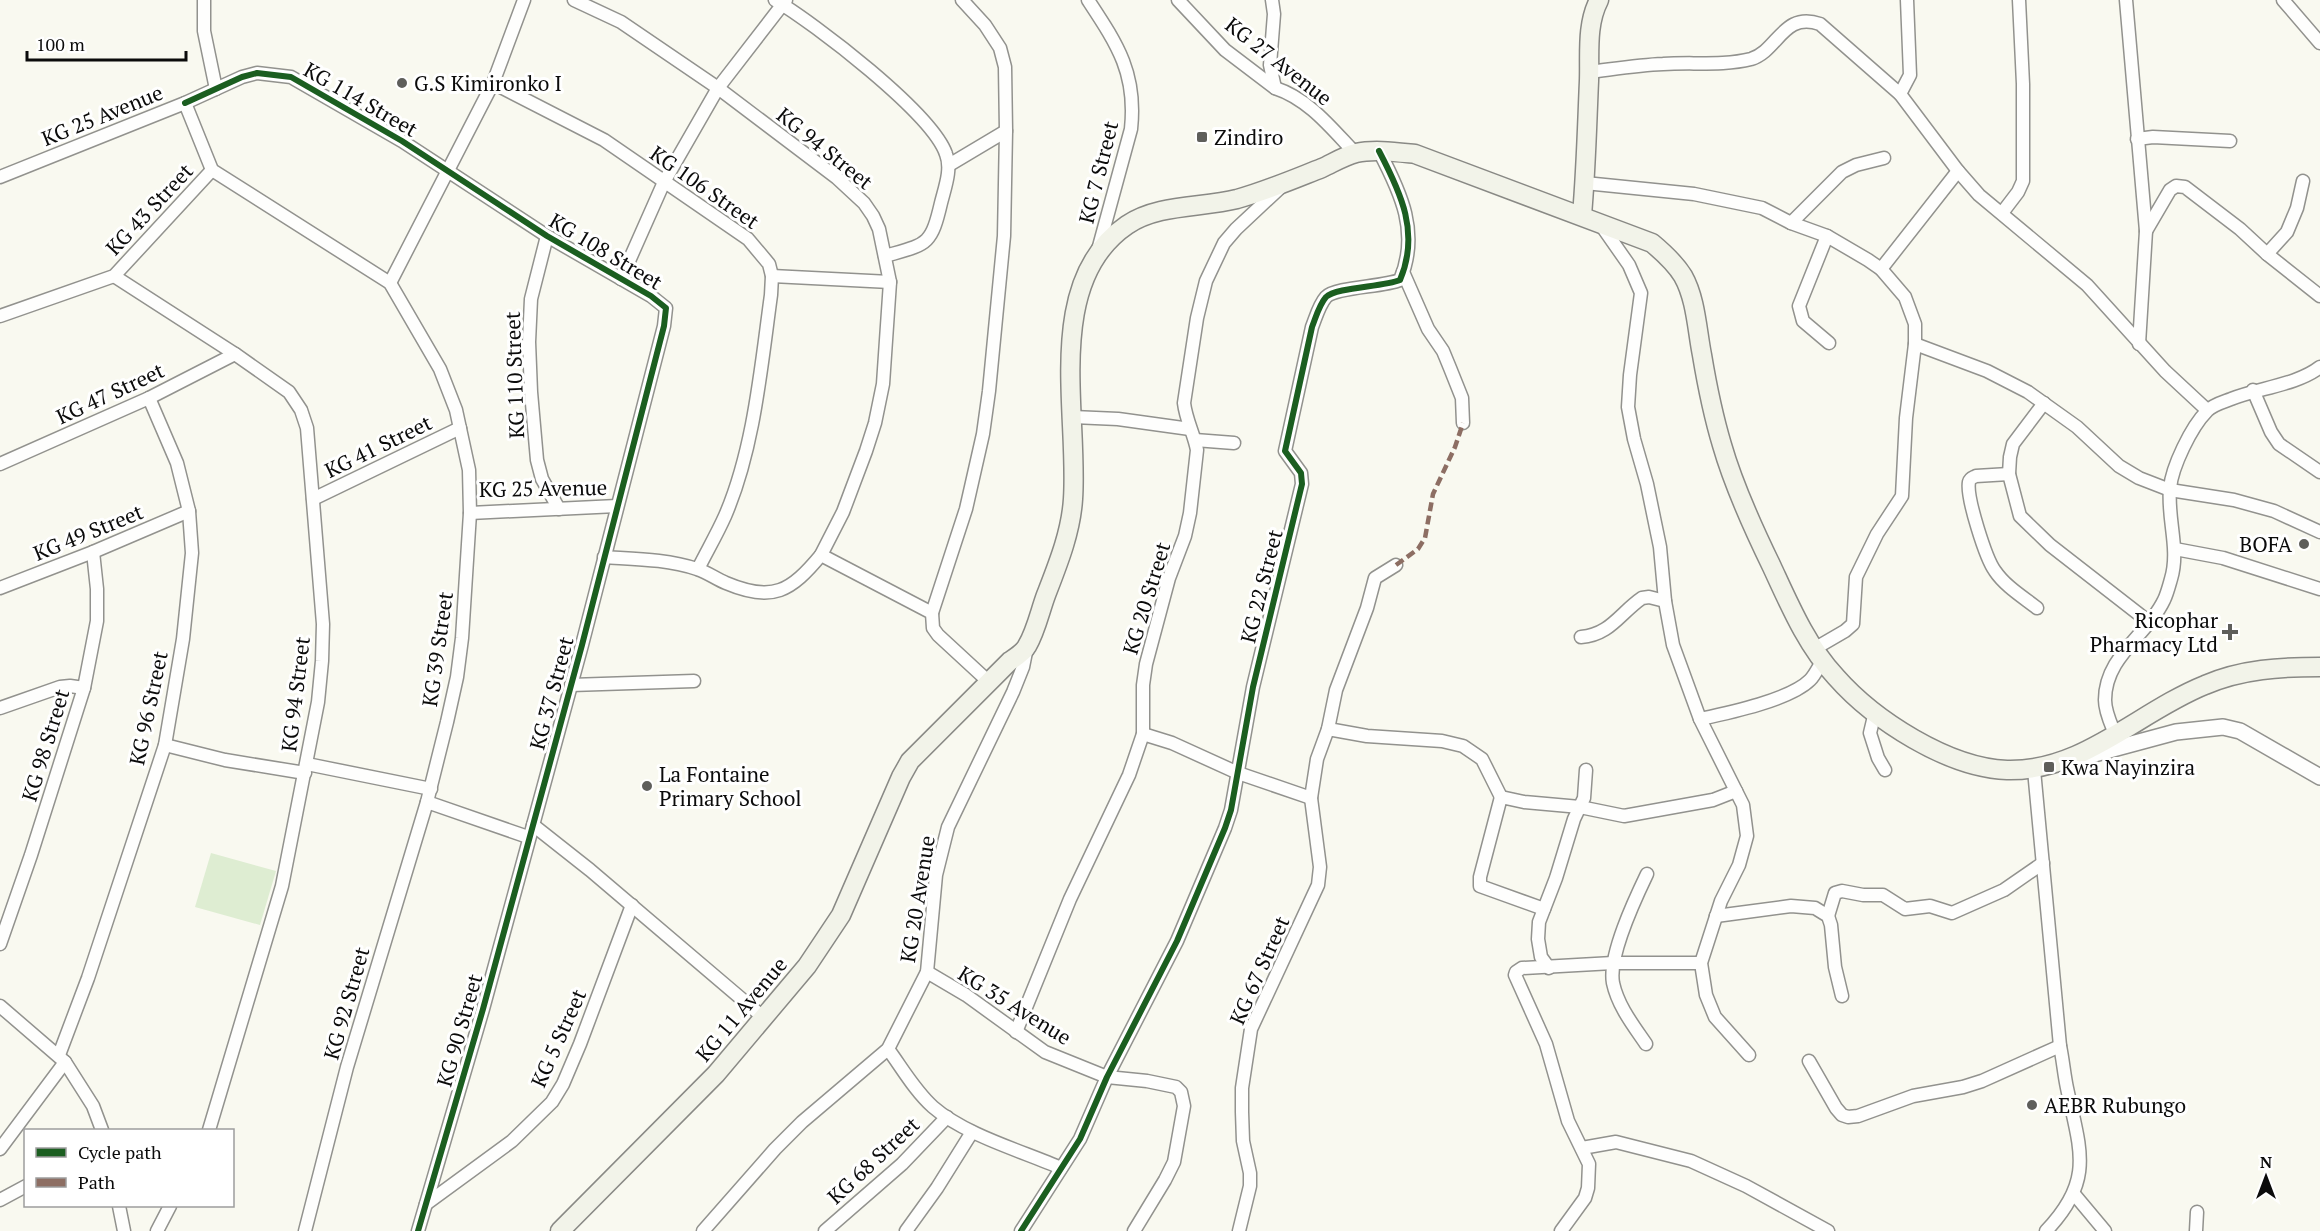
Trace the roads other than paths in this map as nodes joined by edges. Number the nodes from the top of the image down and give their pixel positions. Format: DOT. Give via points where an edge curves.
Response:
graph roads {
  1 [pos="204,0"];
  2 [pos="524,0"];
  3 [pos="574,0"];
  4 [pos="962,0"];
  5 [pos="1088,0"];
  6 [pos="1178,0"];
  7 [pos="1272,0"];
  8 [pos="1599,0"];
  9 [pos="1907,0"];
  10 [pos="2019,0"];
  11 [pos="2126,0"];
  12 [pos="2283,0"];
  13 [pos="781,1"];
  14 [pos="2320,43"];
  15 [pos="1589,72"];
  16 [pos="493,83"];
  17 [pos="718,88"];
  18 [pos="1275,88"];
  19 [pos="216,89"];
  20 [pos="1900,94"];
  21 [pos="185,103"];
  22 [pos="1006,131"];
  23 [pos="2137,139"];
  24 [pos="2230,141"];
  25 [pos="1379,151"];
  26 [pos="1355,153"];
  27 [pos="1884,158"];
  28 [pos="949,165"];
  29 [pos="212,170"];
  30 [pos="448,170"];
  31 [pos="1958,171"];
  32 [pos="0,177"];
  33 [pos="2303,181"];
  34 [pos="664,182"];
  35 [pos="1285,183"];
  36 [pos="1585,183"];
  37 [pos="2002,213"];
  38 [pos="1590,218"];
  39 [pos="1791,223"];
  40 [pos="2146,231"];
  41 [pos="547,236"];
  42 [pos="1827,236"];
  43 [pos="2267,254"];
  44 [pos="1097,255"];
  45 [pos="885,256"];
  46 [pos="1881,269"];
  47 [pos="1403,272"];
  48 [pos="114,276"];
  49 [pos="772,276"];
  50 [pos="621,279"];
  51 [pos="890,282"];
  52 [pos="390,283"];
  53 [pos="2320,296"];
  54 [pos="0,316"];
  55 [pos="1829,343"];
  56 [pos="1915,344"];
  57 [pos="2139,344"];
  58 [pos="235,354"];
  59 [pos="2320,367"];
  60 [pos="2253,390"];
  61 [pos="149,398"];
  62 [pos="2044,403"];
  63 [pos="2207,410"];
  64 [pos="1073,417"];
  65 [pos="1463,423"];
  66 [pos="460,428"];
  67 [pos="1192,435"];
  68 [pos="1234,443"];
  69 [pos="0,464"];
  70 [pos="2320,472"];
  71 [pos="2009,474"];
  72 [pos="2170,490"];
  73 [pos="313,499"];
  74 [pos="617,506"];
  75 [pos="559,509"];
  76 [pos="189,511"];
  77 [pos="471,513"];
  78 [pos="2320,532"];
  79 [pos="2175,549"];
  80 [pos="93,552"];
  81 [pos="821,555"];
  82 [pos="604,557"];
  83 [pos="1396,565"];
  84 [pos="698,569"];
  85 [pos="0,588"];
  86 [pos="2320,589"];
  87 [pos="1665,601"];
  88 [pos="2037,608"];
  89 [pos="932,613"];
  90 [pos="2149,621"];
  91 [pos="1581,637"];
  92 [pos="1027,647"];
  93 [pos="1818,654"];
  94 [pos="2320,667"];
  95 [pos="694,681"];
  96 [pos="990,683"];
  97 [pos="571,686"];
  98 [pos="84,688"];
  99 [pos="0,708"];
  100 [pos="1875,712"];
  101 [pos="1700,719"];
  102 [pos="1328,729"];
  103 [pos="1143,734"];
  104 [pos="2115,735"];
  105 [pos="165,745"];
  106 [pos="2066,761"];
  107 [pos="306,768"];
  108 [pos="1586,770"];
  109 [pos="1885,770"];
  110 [pos="2034,770"];
  111 [pos="1238,773"];
  112 [pos="2320,777"];
  113 [pos="431,789"];
  114 [pos="1736,791"];
  115 [pos="1501,797"];
  116 [pos="1311,798"];
  117 [pos="427,802"];
  118 [pos="1580,807"];
  119 [pos="530,831"];
  120 [pos="2043,862"];
  121 [pos="1647,874"];
  122 [pos="632,905"];
  123 [pos="1544,909"];
  124 [pos="1716,916"];
  125 [pos="1828,916"];
  126 [pos="0,944"];
  127 [pos="1613,963"];
  128 [pos="1701,963"];
  129 [pos="1549,968"];
  130 [pos="927,972"];
  131 [pos="1842,996"];
  132 [pos="0,1006"];
  133 [pos="764,1018"];
  134 [pos="1016,1032"];
  135 [pos="1646,1044"];
  136 [pos="2060,1046"];
  137 [pos="888,1049"];
  138 [pos="1749,1055"];
  139 [pos="62,1058"];
  140 [pos="1809,1061"];
  141 [pos="1107,1077"];
  142 [pos="946,1117"];
  143 [pos="101,1129"];
  144 [pos="210,1129"];
  145 [pos="972,1132"];
  146 [pos="1582,1148"];
  147 [pos="0,1149"];
  148 [pos="1061,1168"];
  149 [pos="24,1187"];
  150 [pos="2074,1194"];
  151 [pos="0,1200"];
  152 [pos="426,1204"];
  153 [pos="119,1207"];
  154 [pos="169,1207"];
  155 [pos="2197,1212"];
  156 [pos="124,1231"];
  157 [pos="157,1231"];
  158 [pos="305,1231"];
  159 [pos="418,1231"];
  160 [pos="560,1231"];
  161 [pos="703,1231"];
  162 [pos="825,1231"];
  163 [pos="906,1231"];
  164 [pos="1021,1231"];
  165 [pos="1134,1231"];
  166 [pos="1239,1231"];
  167 [pos="1561,1231"];
  168 [pos="1828,1231"];
  169 [pos="2046,1231"];
  170 [pos="2105,1231"];
  171 [pos="2196,1231"];
  1 -- 19 [label="street" via="204,31"];
  2 -- 16 [label="street"];
  3 -- 17 [label="street, KG 94 Street" via="621,22"];
  4 -- 22 [label="street" via="1000,48 1005,67"];
  5 -- 44 [label="street, KG 7 Street" via="1121,52 1133,112"];
  6 -- 18 [label="street, KG 27 Avenue" via="1225,50"];
  7 -- 18 [label="street" via="1270,65"];
  8 -- 15 [label="main road" via="1591,20"];
  9 -- 20 [label="street" via="1910,75"];
  10 -- 37 [label="street" via="2023,181"];
  11 -- 23 [label="street"];
  12 -- 14 [label="street"];
  13 -- 17 [label="street"];
  13 -- 28 [label="street" via="920,116 946,152"];
  15 -- 20 [label="street" via="1750,59 1762,54 1789,27 1814,21"];
  15 -- 36 [label="main road"];
  16 -- 30 [label="street"];
  16 -- 34 [label="street, KG 106 Street" via="604,140"];
  17 -- 34 [label="street"];
  17 -- 45 [label="street, KG 94 Street" via="864,203 879,229"];
  18 -- 26 [label="street, KG 27 Avenue" via="1314,110"];
  19 -- 21 [label="street, KG 114 Street"];
  19 -- 30 [label="street, KG 114 Street" via="257,73 291,77"];
  20 -- 31 [label="street"];
  21 -- 29 [label="street, KG 25 Avenue"];
  21 -- 32 [label="street, KG 25 Avenue"];
  22 -- 28 [label="street"];
  22 -- 89 [label="street" via="1004,236 985,423 966,509"];
  23 -- 24 [label="street"];
  23 -- 40 [label="street"];
  25 -- 26 [label="main road"];
  25 -- 38 [label="main road" via="1414,154"];
  25 -- 47 [label="street" via="1400,191 1408,221"];
  26 -- 35 [label="main road"];
  27 -- 39 [label="street" via="1842,172"];
  28 -- 45 [label="street" via="935,229 928,240 918,247"];
  29 -- 48 [label="street, KG 43 Street"];
  29 -- 52 [label="street, KG 25 Avenue"];
  30 -- 41 [label="street, KG 108 Street"];
  30 -- 52 [label="street"];
  31 -- 37 [label="street"];
  31 -- 46 [label="street"];
  33 -- 43 [label="street" via="2287,232"];
  34 -- 49 [label="street, KG 106 Street" via="748,239 769,264"];
  34 -- 50 [label="street"];
  35 -- 44 [label="main road" via="1236,199 1149,214 1112,236"];
  35 -- 67 [label="street, KG 20 Street" via="1224,243 1206,281 1184,403"];
  36 -- 38 [label="main road"];
  36 -- 39 [label="street" via="1716,198 1762,208"];
  37 -- 57 [label="street" via="2087,285"];
  38 -- 87 [label="street" via="1629,265 1641,293 1628,407 1660,547"];
  38 -- 93 [label="main road" via="1652,243 1670,258 1684,278 1722,447 1760,542"];
  39 -- 42 [label="street"];
  40 -- 43 [label="street" via="2170,190 2185,187"];
  40 -- 57 [label="street"];
  41 -- 50 [label="street, KG 108 Street"];
  41 -- 75 [label="street, KG 110 Street" via="531,298 529,342 537,460 542,479"];
  42 -- 46 [label="street"];
  42 -- 55 [label="street" via="1799,306 1803,321"];
  43 -- 53 [label="street"];
  44 -- 64 [label="main road" via="1085,277 1070,342"];
  45 -- 51 [label="street, KG 94 Street"];
  46 -- 56 [label="street" via="1905,297 1915,324"];
  47 -- 65 [label="street" via="1462,398"];
  47 -- 111 [label="street, KG 22 Street" via="1400,280 1388,285 1333,293 1317,313 1285,451 1301,473 1302,484 1244,726"];
  48 -- 54 [label="street"];
  48 -- 58 [label="street, KG 94 Street"];
  49 -- 51 [label="street"];
  49 -- 84 [label="street" via="749,433 725,515"];
  50 -- 74 [label="street, KG 108 Street" via="666,308"];
  51 -- 81 [label="street, KG 94 Street" via="883,384 875,423 843,512"];
  52 -- 66 [label="street, KG 25 Avenue" via="440,369"];
  56 -- 62 [label="street" via="1987,371"];
  56 -- 93 [label="street" via="1902,496 1856,577 1853,624"];
  57 -- 63 [label="street"];
  58 -- 61 [label="street, KG 47 Street"];
  58 -- 73 [label="street, KG 94 Street" via="289,392 301,411 307,428"];
  59 -- 60 [label="street" via="2311,374"];
  60 -- 63 [label="street"];
  60 -- 70 [label="street" via="2279,444"];
  61 -- 69 [label="street, KG 47 Street"];
  61 -- 76 [label="street, KG 96 Street" via="177,463"];
  62 -- 71 [label="street" via="2013,444"];
  62 -- 72 [label="street" via="2119,466"];
  63 -- 72 [label="street" via="2181,454"];
  64 -- 67 [label="street" via="1118,419"];
  64 -- 92 [label="main road" via="1071,518"];
  66 -- 73 [label="street, KG 41 Street"];
  66 -- 77 [label="street, KG 25 Avenue" via="469,470"];
  67 -- 68 [label="street"];
  67 -- 103 [label="street, KG 20 Street" via="1197,462 1190,513 1146,664"];
  71 -- 88 [label="street" via="1971,478 1971,497 1982,544 1993,569"];
  71 -- 90 [label="street" via="2020,516 2049,545"];
  72 -- 78 [label="street" via="2274,511"];
  72 -- 79 [label="street"];
  73 -- 107 [label="street, KG 94 Street" via="323,624 318,702"];
  74 -- 75 [label="street, KG 25 Avenue"];
  74 -- 82 [label="street, KG 25 Avenue"];
  75 -- 77 [label="street, KG 25 Avenue"];
  76 -- 80 [label="street, KG 49 Street"];
  76 -- 105 [label="street, KG 96 Street" via="192,553 188,598"];
  77 -- 113 [label="street, KG 39 Street" via="457,677"];
  79 -- 86 [label="street" via="2223,558"];
  79 -- 90 [label="street" via="2172,576 2163,602"];
  80 -- 85 [label="street, KG 49 Street"];
  80 -- 98 [label="street, KG 98 Street" via="97,621"];
  81 -- 84 [label="street" via="793,585 765,593 750,592"];
  81 -- 89 [label="street"];
  82 -- 84 [label="street" via="661,561"];
  82 -- 97 [label="street, KG 37 Street"];
  83 -- 102 [label="street, KG 67 Street" via="1375,578 1336,690"];
  87 -- 91 [label="street" via="1642,598 1605,630"];
  87 -- 101 [label="street" via="1674,645"];
  89 -- 96 [label="street" via="938,635"];
  90 -- 104 [label="street" via="2122,652 2106,689 2104,701"];
  92 -- 96 [label="main road, KG 11 Avenue"];
  92 -- 130 [label="street, KG 20 Avenue" via="1013,692 948,827 936,875"];
  93 -- 100 [label="main road" via="1836,678"];
  93 -- 101 [label="street" via="1809,681 1792,692 1743,710"];
  94 -- 104 [label="main road" via="2231,675 2157,708"];
  95 -- 97 [label="street"];
  96 -- 133 [label="main road, KG 11 Avenue" via="919,751 901,777 841,915 807,966"];
  97 -- 119 [label="street, KG 37 Street"];
  98 -- 99 [label="street" via="60,687"];
  98 -- 126 [label="street, KG 98 Street"];
  100 -- 109 [label="street" via="1870,733"];
  100 -- 110 [label="main road" via="1898,731 1959,760 1995,770"];
  101 -- 114 [label="street"];
  102 -- 115 [label="street" via="1463,746 1482,759"];
  102 -- 116 [label="street, KG 67 Street" via="1317,759"];
  103 -- 111 [label="street"];
  103 -- 134 [label="street, KG 20 Street" via="1129,775 1070,899"];
  104 -- 106 [label="main road"];
  105 -- 107 [label="street" via="225,760"];
  105 -- 139 [label="street, KG 96 Street"];
  106 -- 110 [label="main road"];
  106 -- 112 [label="street" via="2176,732 2223,727 2240,731"];
  107 -- 113 [label="street"];
  107 -- 144 [label="street, KG 94 Street" via="282,886"];
  108 -- 118 [label="street"];
  110 -- 120 [label="street"];
  111 -- 116 [label="street"];
  111 -- 141 [label="street, KG 22 Street" via="1231,810 1177,941"];
  113 -- 117 [label="street, KG 92 Street"];
  114 -- 118 [label="street" via="1713,800 1639,815 1624,816"];
  114 -- 124 [label="street" via="1743,806 1746,836 1739,865"];
  115 -- 118 [label="street"];
  115 -- 123 [label="street" via="1480,886"];
  116 -- 166 [label="street, KG 67 Street" via="1320,867 1318,885 1250,1036 1242,1112 1250,1186"];
  117 -- 119 [label="street"];
  117 -- 158 [label="street, KG 92 Street" via="347,1067"];
  118 -- 123 [label="street"];
  119 -- 122 [label="street"];
  119 -- 152 [label="street, KG 90 Street"];
  120 -- 125 [label="street" via="2004,890 1957,912 1930,906 1905,909 1883,896 1842,891 1832,898"];
  120 -- 136 [label="street"];
  121 -- 127 [label="street"];
  122 -- 133 [label="street"];
  122 -- 152 [label="street, KG 5 Street" via="580,1044 552,1102 512,1141"];
  123 -- 129 [label="street" via="1538,939 1541,957"];
  124 -- 125 [label="street" via="1791,906 1815,908"];
  124 -- 128 [label="street"];
  125 -- 131 [label="street"];
  127 -- 128 [label="street"];
  127 -- 129 [label="street"];
  127 -- 135 [label="street" via="1618,999"];
  128 -- 138 [label="street" via="1706,995 1715,1017"];
  129 -- 146 [label="street" via="1522,968 1515,975 1546,1044 1568,1121"];
  130 -- 134 [label="street, KG 35 Avenue"];
  130 -- 137 [label="street, KG 20 Avenue"];
  132 -- 139 [label="street"];
  133 -- 160 [label="main road, KG 11 Avenue" via="716,1074"];
  134 -- 141 [label="street, KG 35 Avenue" via="1045,1052"];
  136 -- 140 [label="street" via="1972,1084 1913,1096 1848,1117 1836,1108"];
  136 -- 150 [label="street" via="2079,1141 2081,1165"];
  137 -- 142 [label="street" via="921,1094"];
  137 -- 161 [label="street, KG 20 Avenue" via="788,1136"];
  139 -- 143 [label="street" via="93,1106"];
  139 -- 147 [label="street, KG 96 Street"];
  141 -- 148 [label="street, KG 22 Street" via="1080,1139"];
  141 -- 165 [label="street, KG 35 Avenue" via="1176,1087 1183,1098 1174,1162"];
  142 -- 145 [label="street"];
  142 -- 162 [label="street, KG 68 Street" via="902,1164"];
  145 -- 148 [label="street"];
  145 -- 163 [label="street"];
  146 -- 167 [label="street" via="1589,1164 1588,1188 1580,1207"];
  146 -- 168 [label="street" via="1616,1142 1691,1161"];
  148 -- 164 [label="street, KG 22 Street"];
  149 -- 151 [label="street"];
  150 -- 169 [label="street"];
  150 -- 170 [label="street"];
  152 -- 159 [label="street, KG 90 Street"];
  153 -- 156 [label="street"];
  154 -- 157 [label="street"];
  155 -- 171 [label="street"];
}
